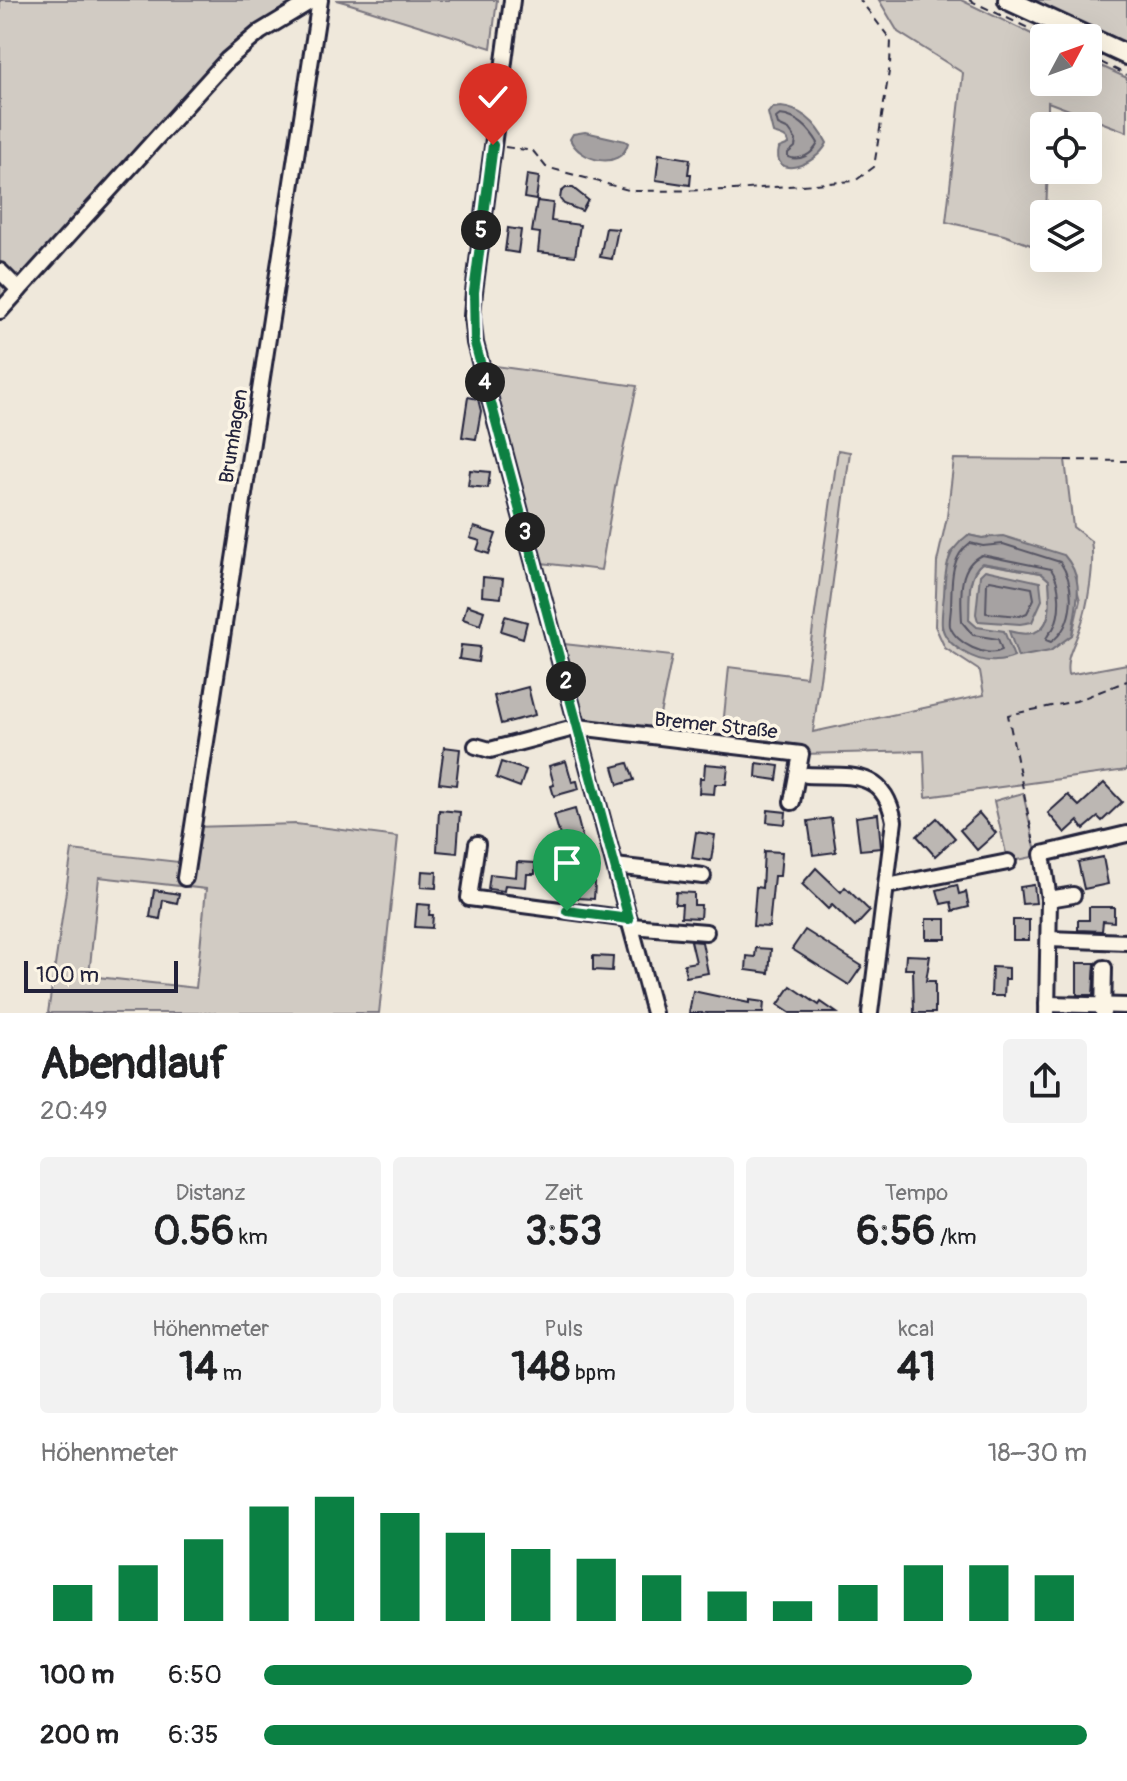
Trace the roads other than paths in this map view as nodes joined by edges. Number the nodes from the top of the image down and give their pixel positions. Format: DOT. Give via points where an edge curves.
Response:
graph roads {
  1 [pos="313,0"];
  2 [pos="320,0"];
  3 [pos="512,0"];
  4 [pos="1008,0"];
  5 [pos="1127,55"];
  6 [pos="0,271"];
  7 [pos="19,290"];
  8 [pos="0,311"];
  9 [pos="578,727"];
  10 [pos="476,746"];
  11 [pos="807,775"];
  12 [pos="792,802"];
  13 [pos="1127,834"];
  14 [pos="477,844"];
  15 [pos="1008,862"];
  16 [pos="615,866"];
  17 [pos="703,876"];
  18 [pos="185,878"];
  19 [pos="887,886"];
  20 [pos="1073,895"];
  21 [pos="1049,899"];
  22 [pos="630,923"];
  23 [pos="706,932"];
  24 [pos="1049,939"];
  25 [pos="1127,942"];
  26 [pos="1104,968"];
  27 [pos="1127,1006"];
  28 [pos="1047,1008"];
  29 [pos="1103,1009"];
  30 [pos="654,1013"];
  31 [pos="870,1013"];
  1 -- 7 [label="street" via="260,32 227,60"];
  2 -- 18 [label="street, Brumhagen"];
  3 -- 9 [label="street" via="474,292 475,343"];
  4 -- 5 [label="main road"];
  6 -- 7 [label="street"];
  7 -- 8 [label="street"];
  9 -- 10 [label="street, Bremer Straße" via="490,750"];
  9 -- 12 [label="street, Bremer Straße" via="801,754"];
  9 -- 16 [label="street"];
  11 -- 19 [label="street" via="868,779 877,785 894,821"];
  13 -- 21 [label="street" via="1042,854"];
  14 -- 22 [label="street" via="469,898"];
  15 -- 19 [label="street"];
  16 -- 17 [label="street"];
  16 -- 22 [label="street"];
  19 -- 31 [label="street"];
  20 -- 21 [label="street"];
  21 -- 24 [label="street"];
  22 -- 23 [label="street"];
  22 -- 30 [label="street"];
  24 -- 25 [label="street"];
  24 -- 28 [label="street"];
  26 -- 29 [label="street"];
  27 -- 29 [label="street"];
  28 -- 29 [label="street"];
}
